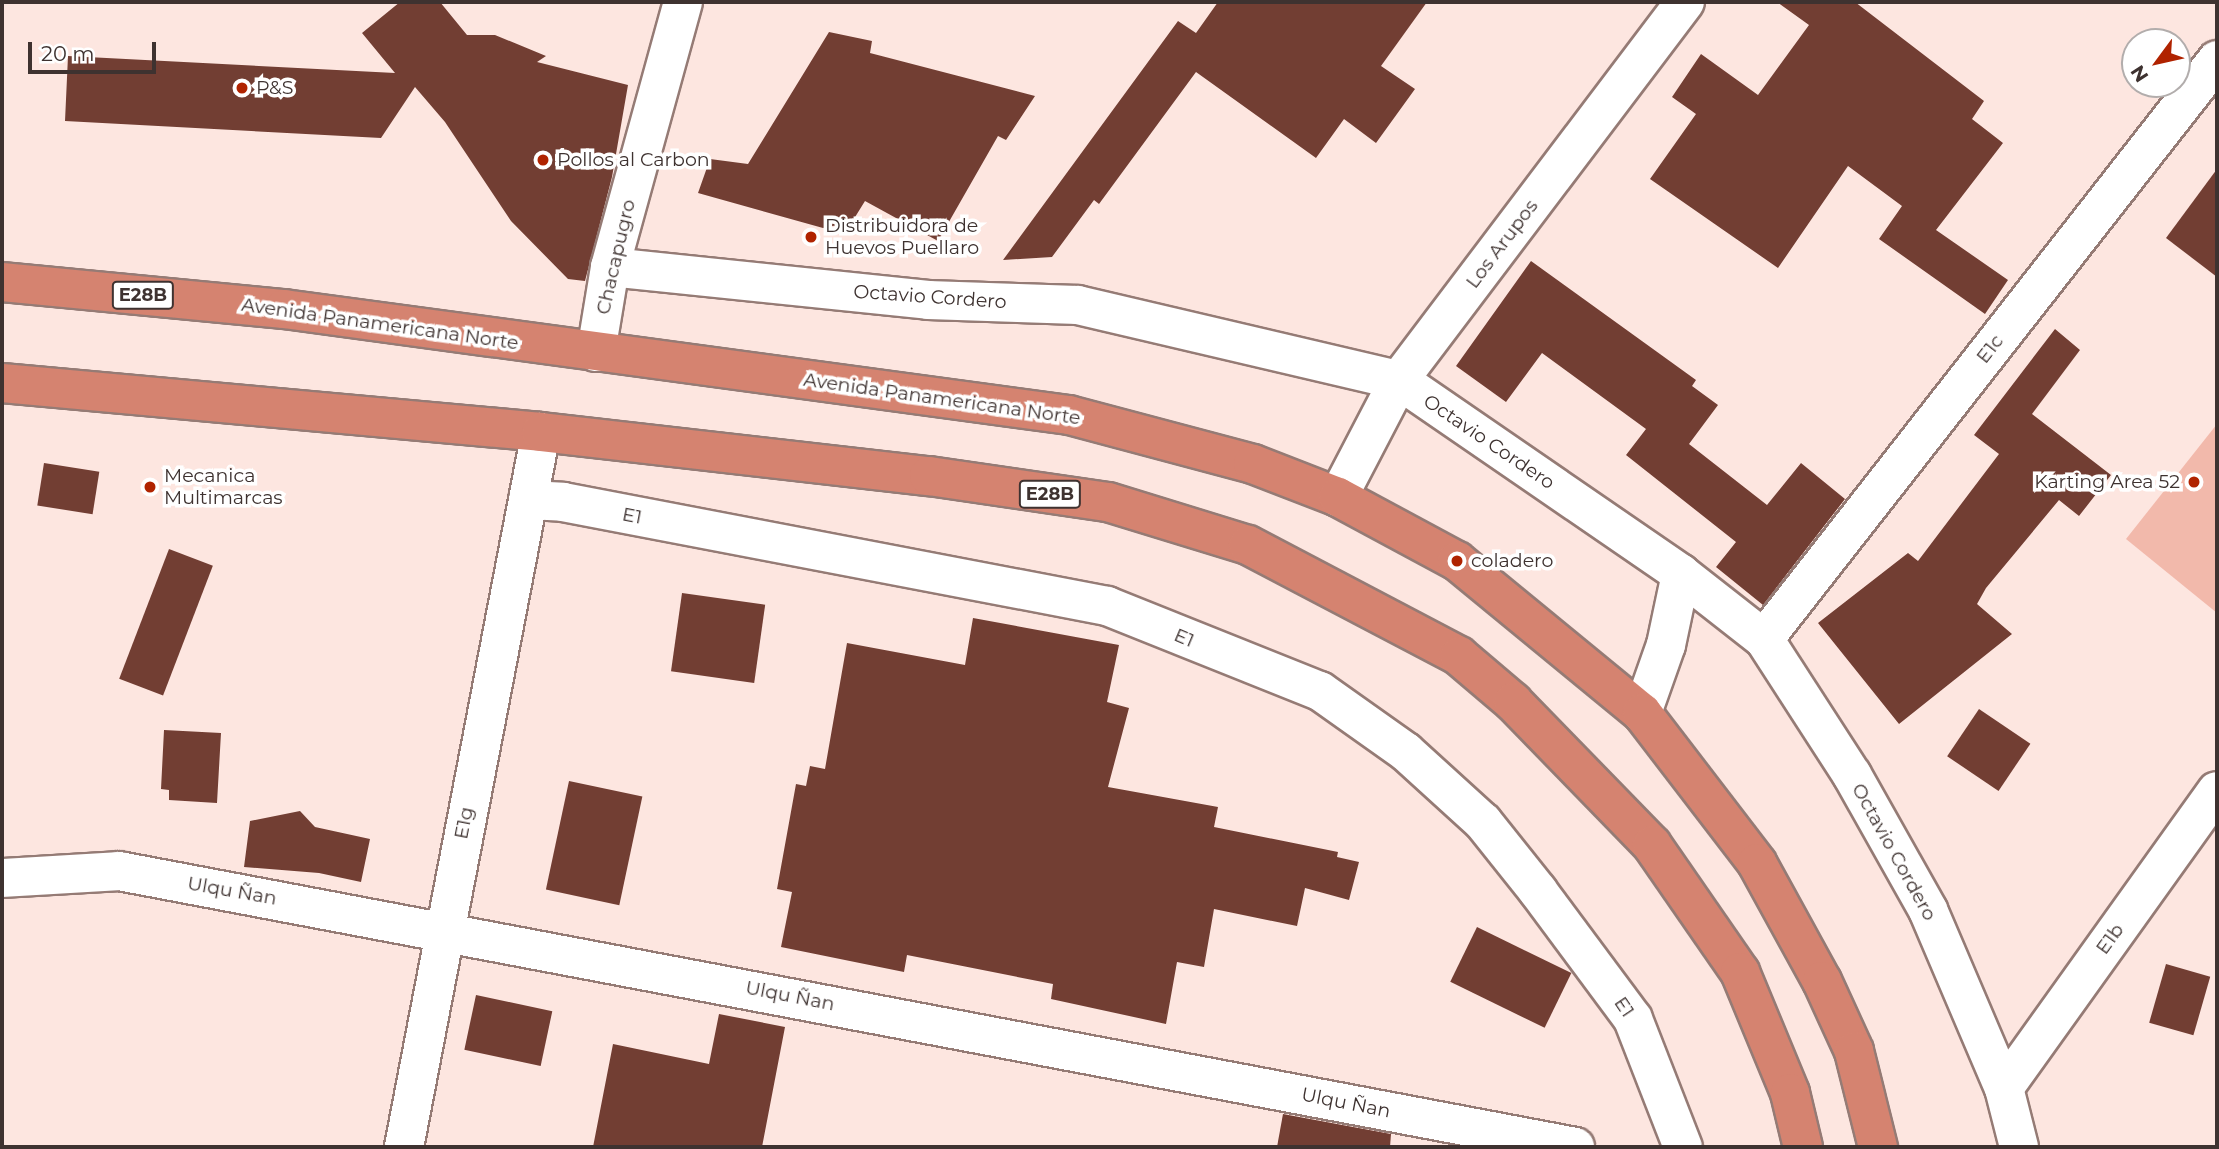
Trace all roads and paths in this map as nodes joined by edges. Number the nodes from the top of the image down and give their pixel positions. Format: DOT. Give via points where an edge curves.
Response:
graph roads {
  1 [pos="684,2"];
  2 [pos="1685,2"];
  3 [pos="2217,60"];
  4 [pos="610,267"];
  5 [pos="2,282"];
  6 [pos="596,352"];
  7 [pos="1399,380"];
  8 [pos="2,383"];
  9 [pos="541,432"];
  10 [pos="1338,497"];
  11 [pos="528,500"];
  12 [pos="1681,574"];
  13 [pos="1764,639"];
  14 [pos="1642,713"];
  15 [pos="2217,791"];
  16 [pos="2,878"];
  17 [pos="443,929"];
  18 [pos="2004,1088"];
  19 [pos="404,1147"];
  20 [pos="1575,1147"];
  21 [pos="1683,1147"];
  22 [pos="1803,1147"];
  23 [pos="1878,1147"];
  24 [pos="2019,1147"];
  1 -- 4 [label="street, Chacapugro"];
  2 -- 7 [label="street, Los Arupos"];
  3 -- 13 [label="street, E1c"];
  4 -- 6 [label="street, Chacapugro"];
  4 -- 7 [label="street, Octavio Cordero" via="929,300 1079,305"];
  5 -- 6 [label="highway, Avenida Panamericana Norte / E28B" via="285,309"];
  6 -- 10 [label="highway, Avenida Panamericana Norte / E28B" via="1069,415 1253,464"];
  7 -- 10 [label="street, Los Arupos"];
  7 -- 12 [label="street, Octavio Cordero"];
  8 -- 9 [label="highway, E28B"];
  9 -- 11 [label="street"];
  9 -- 22 [label="highway, E28B" via="929,476 1108,502 1248,545 1459,656 1504,694 1652,845 1740,972 1790,1093"];
  10 -- 14 [label="highway, Avenida Panamericana Norte / E28B" via="1457,561"];
  11 -- 17 [label="street, E1g"];
  11 -- 21 [label="street, E1" via="563,502 1107,606 1320,691 1406,752 1483,822 1633,1019"];
  12 -- 13 [label="street, Octavio Cordero"];
  12 -- 14 [label="street" via="1665,645"];
  13 -- 18 [label="street, Octavio Cordero" via="1852,775 1928,910"];
  14 -- 23 [label="highway, Avenida Panamericana Norte / E28B" via="1757,863 1822,981 1854,1051"];
  15 -- 18 [label="street, E1b"];
  16 -- 17 [label="street, Ulqu Ñan" via="119,871"];
  17 -- 19 [label="street, E1g"];
  17 -- 20 [label="street, Ulqu Ñan"];
  18 -- 24 [label="street, Octavio Cordero"];
}
